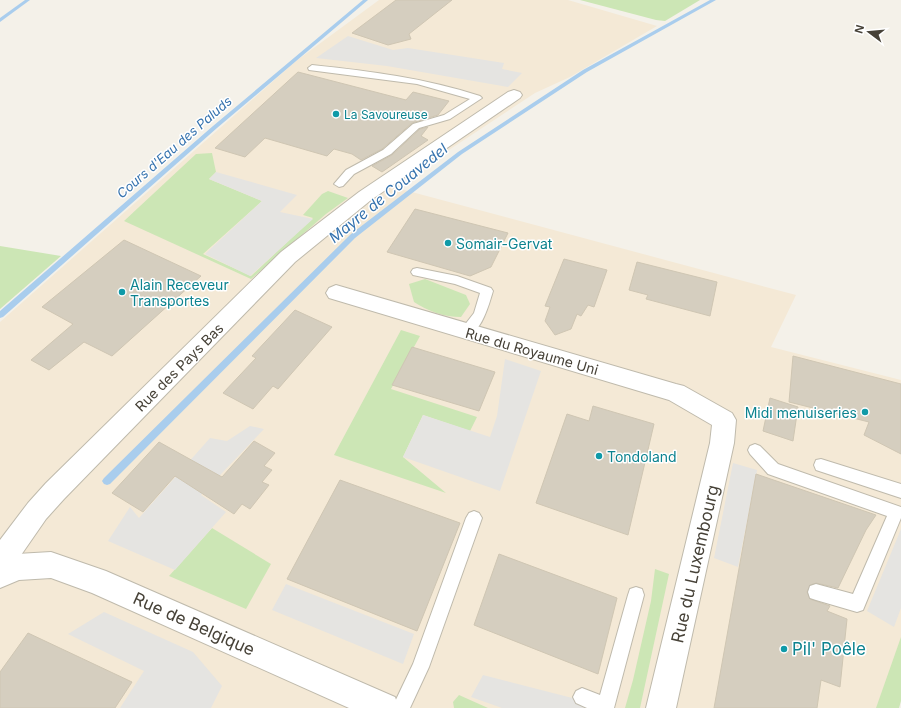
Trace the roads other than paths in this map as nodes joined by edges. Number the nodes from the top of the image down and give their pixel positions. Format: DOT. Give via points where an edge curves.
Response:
graph roads {
  1 [pos="312,68"];
  2 [pos="514,95"];
  3 [pos="339,184"];
  4 [pos="417,272"];
  5 [pos="336,293"];
  6 [pos="466,331"];
  7 [pos="724,420"];
  8 [pos="755,450"];
  9 [pos="821,465"];
  10 [pos="901,491"];
  11 [pos="474,518"];
  12 [pos="0,562"];
  13 [pos="0,575"];
  14 [pos="816,592"];
  15 [pos="636,595"];
  16 [pos="582,697"];
  17 [pos="384,708"];
  18 [pos="400,708"];
  19 [pos="662,708"];
  1 -- 3 [label="lane" via="376,75 451,88 478,98 447,117 416,126 387,152 350,172"];
  2 -- 12 [label="street, Rue des Pays Bas" via="365,196 288,257 55,492"];
  4 -- 6 [label="lane" via="457,280 487,291 480,315"];
  5 -- 6 [label="street, Rue du Royaume Uni"];
  6 -- 7 [label="street, Rue du Royaume Uni" via="676,393"];
  7 -- 19 [label="street, Rue du Luxembourg" via="722,443"];
  8 -- 14 [label="lane" via="773,468 896,512 857,604"];
  9 -- 10 [label="lane"];
  11 -- 18 [label="lane" via="420,667"];
  13 -- 17 [label="street, Rue de Belgique" via="17,567 51,565 96,581"];
  15 -- 16 [label="lane" via="606,706"];
}
